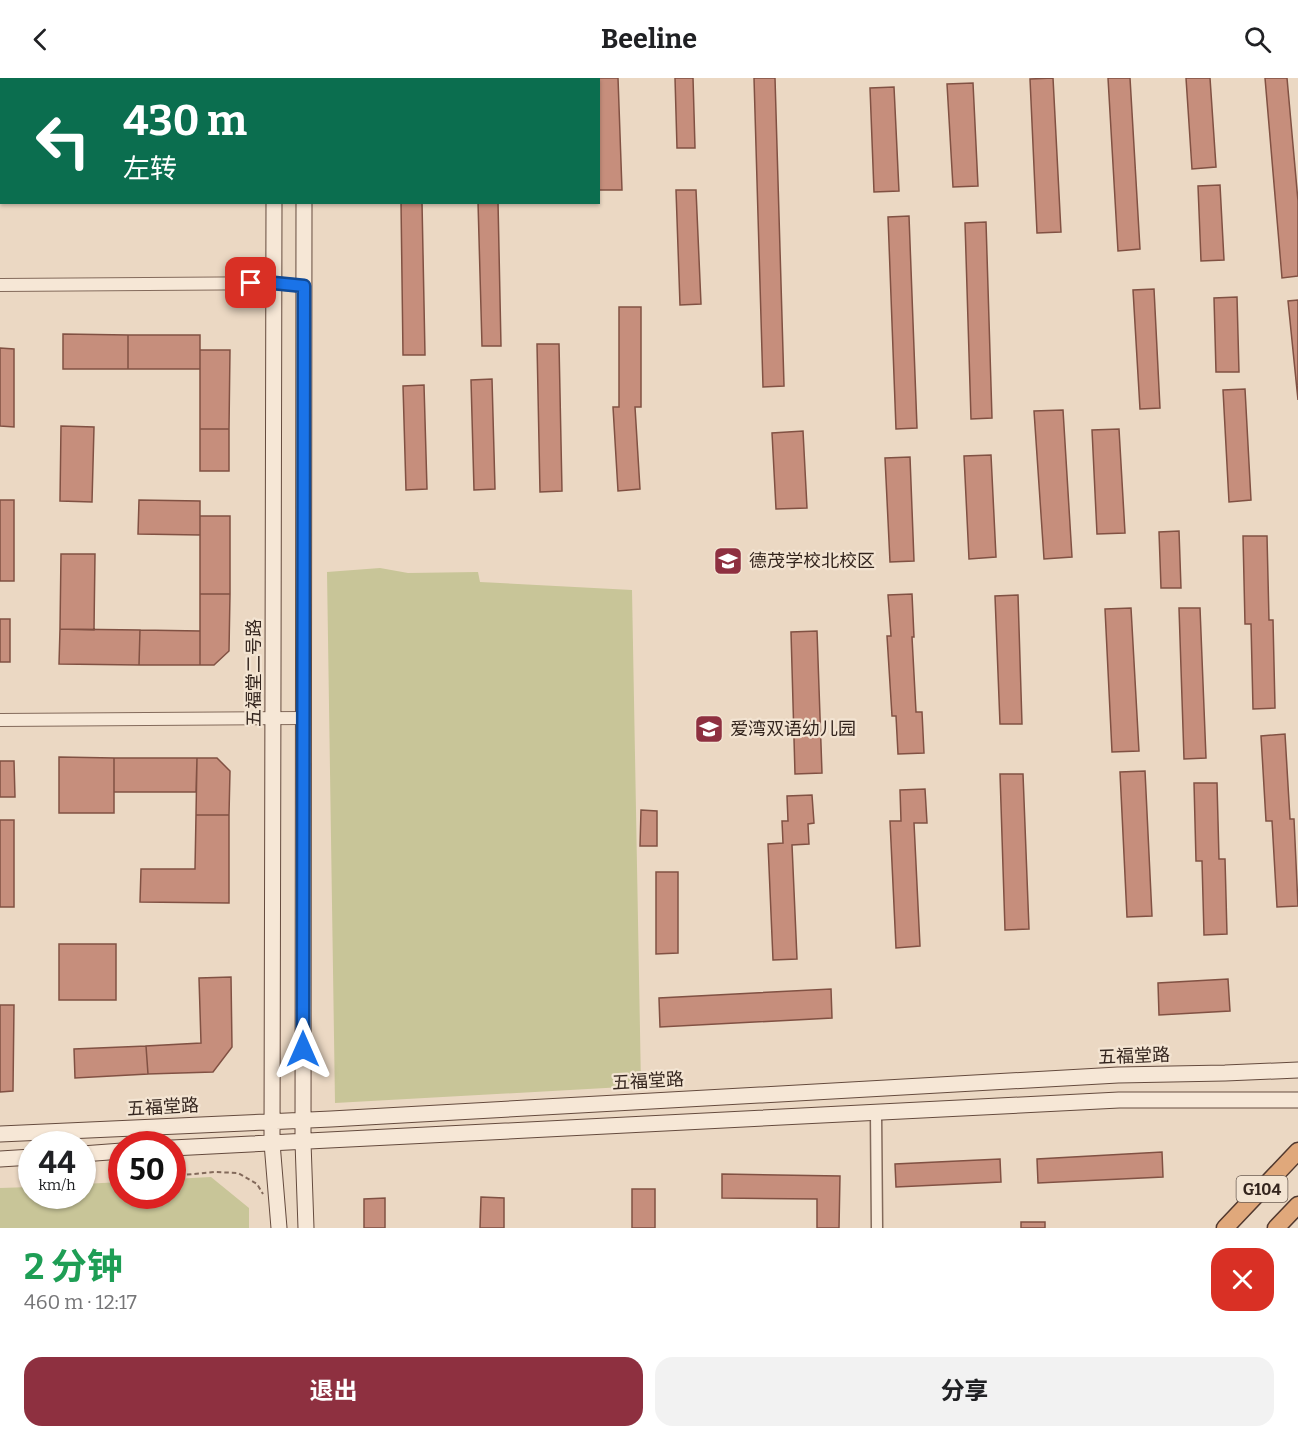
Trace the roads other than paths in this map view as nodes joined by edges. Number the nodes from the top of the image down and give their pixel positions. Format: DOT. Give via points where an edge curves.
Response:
graph roads {
  1 [pos="274,204"];
  2 [pos="304,204"];
  3 [pos="274,283"];
  4 [pos="0,285"];
  5 [pos="304,286"];
  6 [pos="304,717"];
  7 [pos="273,718"];
  8 [pos="0,720"];
  9 [pos="1298,1070"];
  10 [pos="1298,1100"];
  11 [pos="876,1113"];
  12 [pos="303,1120"];
  13 [pos="272,1121"];
  14 [pos="0,1134"];
  15 [pos="303,1142"];
  16 [pos="272,1143"];
  17 [pos="186,1147"];
  18 [pos="1298,1151"];
  19 [pos="18,1158"];
  20 [pos="0,1159"];
  21 [pos="1298,1205"];
  22 [pos="279,1228"];
  23 [pos="306,1228"];
  24 [pos="877,1228"];
  25 [pos="1226,1228"];
  26 [pos="1276,1228"];
  1 -- 3 [label="main road, 五福堂二号路"];
  2 -- 5 [label="main road"];
  3 -- 4 [label="street"];
  3 -- 5 [label="street"];
  3 -- 7 [label="main road, 五福堂二号路"];
  5 -- 6 [label="main road"];
  6 -- 7 [label="street"];
  6 -- 12 [label="main road"];
  7 -- 8 [label="street"];
  7 -- 13 [label="main road, 五福堂二号路"];
  9 -- 12 [label="main road, 五福堂路" via="1118,1075"];
  10 -- 11 [label="main road" via="1119,1100"];
  11 -- 15 [label="main road"];
  11 -- 24 [label="street"];
  12 -- 13 [label="main road, 五福堂路"];
  12 -- 15 [label="main road"];
  13 -- 14 [label="main road, 五福堂路"];
  13 -- 16 [label="main road, 五福堂二号路"];
  15 -- 16 [label="main road"];
  15 -- 23 [label="main road"];
  16 -- 17 [label="main road"];
  16 -- 22 [label="main road, 五福堂二号路"];
  18 -- 25 [label="highway, G104"];
  19 -- 20 [label="main road"];
  21 -- 26 [label="highway, G104"];
}
